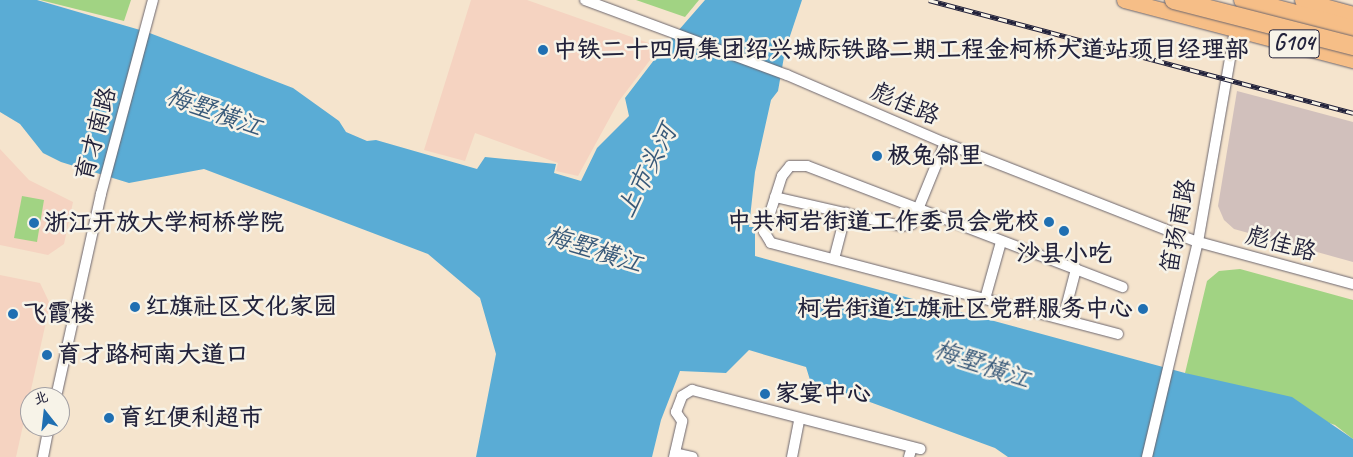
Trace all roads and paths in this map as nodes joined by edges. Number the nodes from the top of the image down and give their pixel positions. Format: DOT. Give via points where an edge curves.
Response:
graph roads {
  1 [pos="586,0"];
  2 [pos="1124,0"];
  3 [pos="1174,0"];
  4 [pos="1241,0"];
  5 [pos="1302,0"];
  6 [pos="152,4"];
  7 [pos="1353,14"];
  8 [pos="1235,28"];
  9 [pos="1353,29"];
  10 [pos="1353,46"];
  11 [pos="1353,60"];
  12 [pos="945,143"];
  13 [pos="775,197"];
  14 [pos="916,209"];
  15 [pos="846,213"];
  16 [pos="1001,242"];
  17 [pos="1198,242"];
  18 [pos="834,259"];
  19 [pos="1076,270"];
  20 [pos="1353,284"];
  21 [pos="1123,287"];
  22 [pos="985,299"];
  23 [pos="1063,319"];
  24 [pos="1118,334"];
  25 [pos="58,387"];
  26 [pos="800,420"];
  27 [pos="48,437"];
  28 [pos="914,451"];
  29 [pos="674,455"];
  30 [pos="43,457"];
  31 [pos="693,457"];
  32 [pos="792,457"];
  33 [pos="1147,457"];
  1 -- 12 [label="street, 彪佳路" via="787,75"];
  2 -- 8 [label="main road, G104"];
  3 -- 10 [label="highway, bridge"];
  4 -- 8 [label="street, 笛扬南路"];
  4 -- 9 [label="highway"];
  5 -- 7 [label="main road, G104"];
  6 -- 25 [label="street, 育才南路" via="101,194"];
  8 -- 11 [label="main road, G104"];
  8 -- 17 [label="street, 笛扬南路"];
  12 -- 14 [label="street"];
  12 -- 17 [label="street, 彪佳路"];
  13 -- 14 [label="street" via="790,166 807,166"];
  13 -- 15 [label="street"];
  13 -- 18 [label="street" via="764,232 771,243"];
  14 -- 15 [label="street" via="912,224 902,226"];
  14 -- 16 [label="street"];
  15 -- 18 [label="street"];
  16 -- 19 [label="street"];
  16 -- 22 [label="street"];
  17 -- 20 [label="street, 彪佳路"];
  17 -- 33 [label="street, 笛扬南路"];
  18 -- 22 [label="street"];
  19 -- 21 [label="street"];
  19 -- 23 [label="street"];
  22 -- 23 [label="street"];
  23 -- 24 [label="street"];
  26 -- 28 [label="street"];
  26 -- 29 [label="street" via="692,390 682,396 676,412 682,421"];
  26 -- 32 [label="street"];
  27 -- 30 [label="street"];
  29 -- 31 [label="street"];
}
